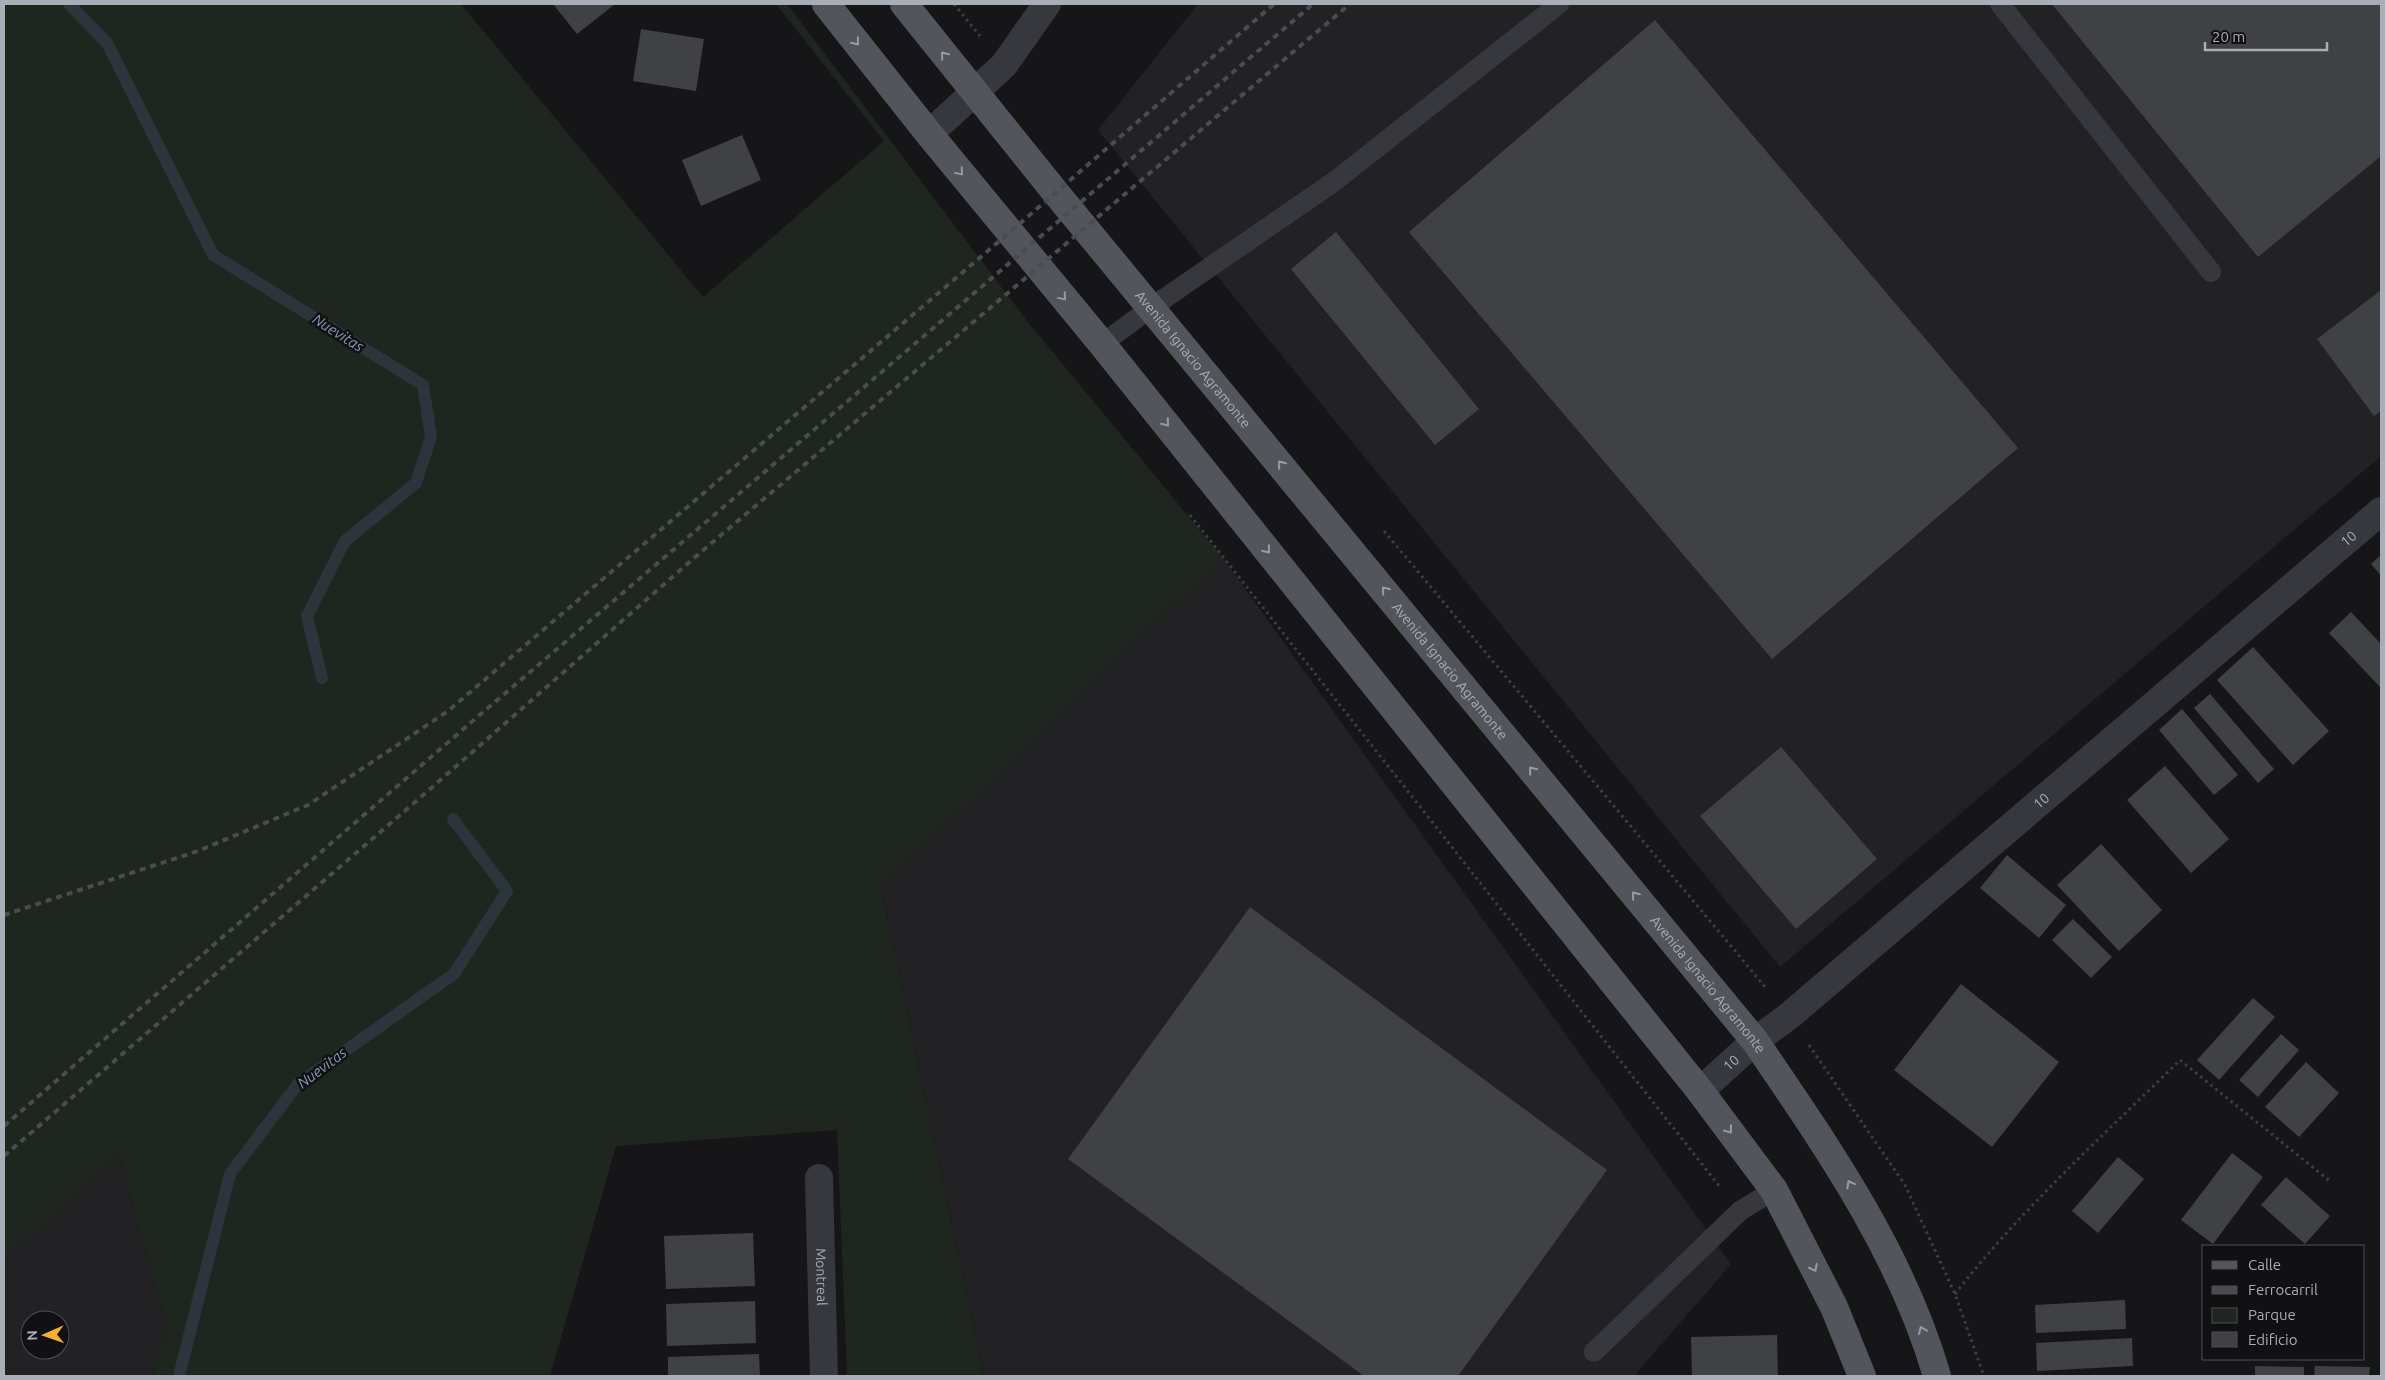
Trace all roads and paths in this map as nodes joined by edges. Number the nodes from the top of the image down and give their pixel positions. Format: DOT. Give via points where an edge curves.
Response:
graph roads {
  1 [pos="826,4"];
  2 [pos="904,4"];
  3 [pos="1048,4"];
  4 [pos="1559,4"];
  5 [pos="2000,4"];
  6 [pos="975,93"];
  7 [pos="929,134"];
  8 [pos="2211,272"];
  9 [pos="1152,307"];
  10 [pos="1102,344"];
  11 [pos="2381,511"];
  12 [pos="1189,514"];
  13 [pos="1755,1041"];
  14 [pos="1700,1091"];
  15 [pos="819,1178"];
  16 [pos="2331,1182"];
  17 [pos="1774,1190"];
  18 [pos="1740,1211"];
  19 [pos="1956,1294"];
  20 [pos="1594,1352"];
  21 [pos="824,1376"];
  22 [pos="1862,1376"];
  23 [pos="1937,1376"];
  1 -- 7 [label="main road, one-way"];
  6 -- 2 [label="main road, Avenida Ignacio Agramonte, one-way"];
  3 -- 6 [label="street" via="1004,65"];
  4 -- 9 [label="lane" via="1335,181"];
  5 -- 8 [label="lane"];
  6 -- 7 [label="street"];
  6 -- 9 [label="main road, Avenida Ignacio Agramonte"];
  7 -- 10 [label="main road, one-way"];
  9 -- 10 [label="lane"];
  13 -- 9 [label="main road, Avenida Ignacio Agramonte, one-way"];
  10 -- 14 [label="main road, one-way"];
  11 -- 13 [label="street, 10" via="1789,1016"];
  12 -- 18 [label="path"];
  13 -- 14 [label="street, 10"];
  23 -- 13 [label="main road, Avenida Ignacio Agramonte, one-way" via="1926,1337 1891,1258 1838,1163"];
  14 -- 17 [label="main road, one-way"];
  15 -- 21 [label="street, Montreal"];
  16 -- 19 [label="path" via="2180,1060 2046,1192 1977,1266"];
  17 -- 18 [label="lane"];
  17 -- 22 [label="main road, one-way" via="1834,1307"];
  18 -- 20 [label="lane"];
}
